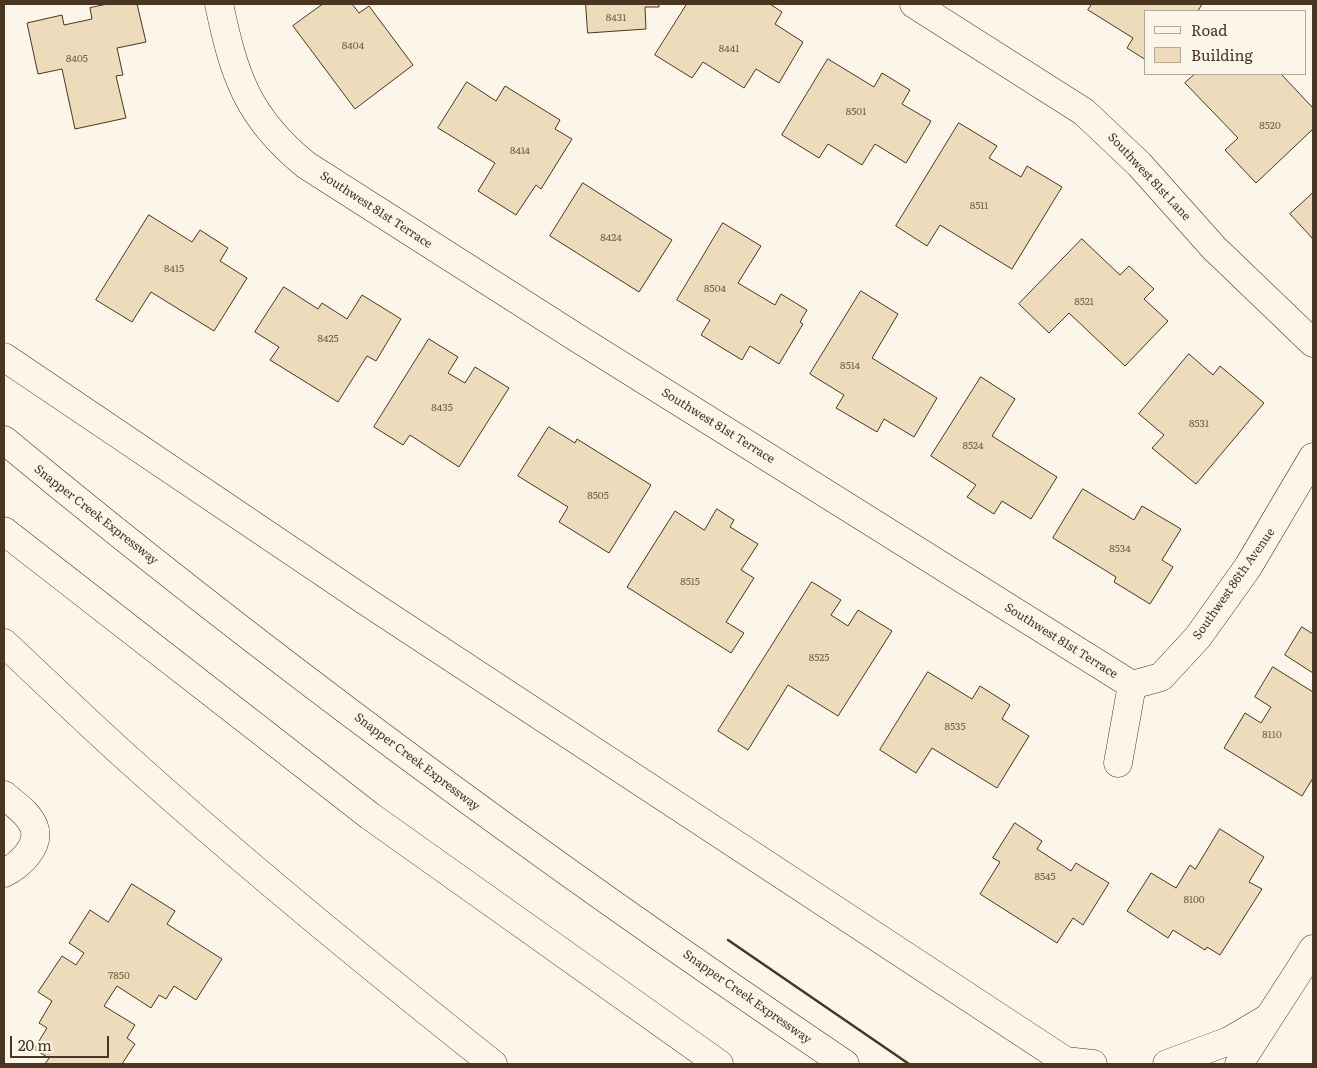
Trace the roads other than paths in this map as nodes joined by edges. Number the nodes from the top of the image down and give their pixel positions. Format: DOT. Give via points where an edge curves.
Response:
graph roads {
  1 [pos="219,4"];
  2 [pos="914,4"];
  3 [pos="1313,343"];
  4 [pos="4,357"];
  5 [pos="4,440"];
  6 [pos="1313,457"];
  7 [pos="4,531"];
  8 [pos="4,643"];
  9 [pos="1132,685"];
  10 [pos="1118,763"];
  11 [pos="4,795"];
  12 [pos="4,873"];
  13 [pos="1313,949"];
  14 [pos="1268,1018"];
  15 [pos="1068,1063"];
  16 [pos="493,1064"];
  17 [pos="719,1064"];
  18 [pos="845,1064"];
  19 [pos="1093,1064"];
  20 [pos="1167,1064"];
  21 [pos="1239,1064"];
  1 -- 9 [label="main road, Southwest 81st Terrace" via="231,57 245,93 270,132 306,165"];
  2 -- 3 [label="main road, Southwest 81st Lane" via="1096,122 1139,164 1214,248"];
  4 -- 15 [label="main road" via="370,604"];
  5 -- 18 [label="main road, Snapper Creek Expressway" via="204,600 429,771 615,906"];
  6 -- 9 [label="main road, Southwest 86th Avenue" via="1253,560 1198,637 1161,677"];
  7 -- 17 [label="main road" via="370,816"];
  8 -- 16 [label="main road" via="136,766 308,915"];
  9 -- 10 [label="main road"];
  11 -- 12 [label="main road" via="27,815 35,828 34,840 22,862"];
  13 -- 14 [label="main road"];
  14 -- 20 [label="main road" via="1229,1040"];
  14 -- 21 [label="main road"];
  15 -- 19 [label="main road"];
}
